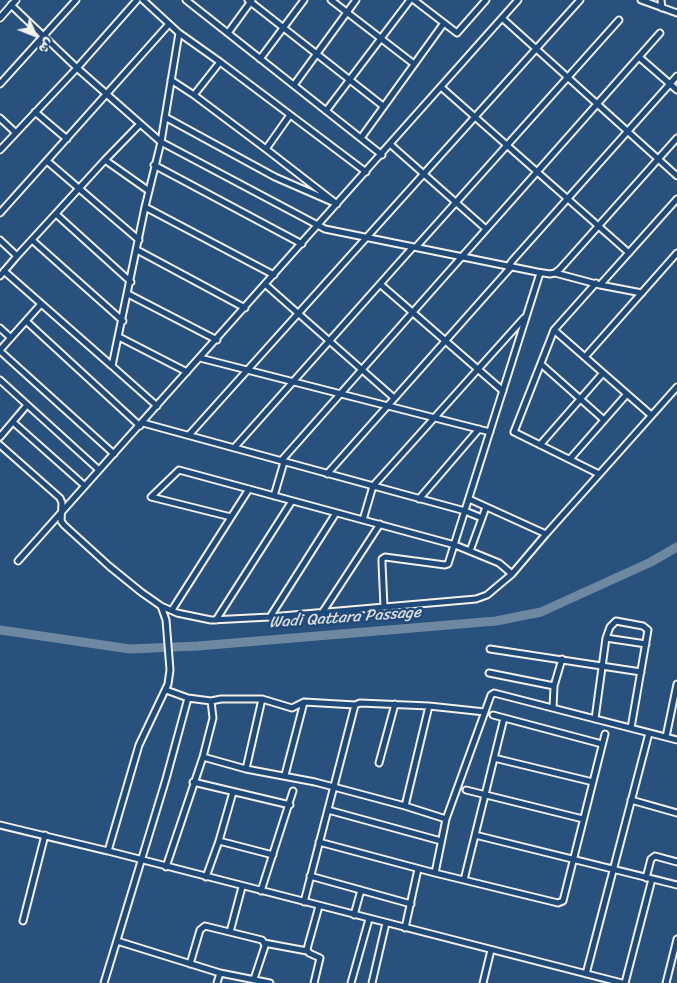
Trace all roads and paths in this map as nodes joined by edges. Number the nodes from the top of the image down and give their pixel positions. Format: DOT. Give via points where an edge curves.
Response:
graph roads {
  1 [pos="76,0"];
  2 [pos="136,0"];
  3 [pos="143,0"];
  4 [pos="186,0"];
  5 [pos="199,0"];
  6 [pos="304,0"];
  7 [pos="331,0"];
  8 [pos="356,0"];
  9 [pos="410,0"];
  10 [pos="414,0"];
  11 [pos="486,0"];
  12 [pos="518,0"];
  13 [pos="580,0"];
  14 [pos="642,0"];
  15 [pos="661,0"];
  16 [pos="250,1"];
  17 [pos="14,3"];
  18 [pos="194,7"];
  19 [pos="662,8"];
  20 [pos="347,12"];
  21 [pos="677,13"];
  22 [pos="0,18"];
  23 [pos="502,18"];
  24 [pos="619,20"];
  25 [pos="444,23"];
  26 [pos="169,24"];
  27 [pos="283,28"];
  28 [pos="179,32"];
  29 [pos="228,33"];
  30 [pos="660,33"];
  31 [pos="43,36"];
  32 [pos="381,38"];
  33 [pos="536,48"];
  34 [pos="317,54"];
  35 [pos="639,56"];
  36 [pos="260,59"];
  37 [pos="220,62"];
  38 [pos="414,64"];
  39 [pos="77,68"];
  40 [pos="677,76"];
  41 [pos="568,77"];
  42 [pos="171,80"];
  43 [pos="350,80"];
  44 [pos="0,84"];
  45 [pos="670,84"];
  46 [pos="294,85"];
  47 [pos="441,87"];
  48 [pos="677,90"];
  49 [pos="108,94"];
  50 [pos="194,95"];
  51 [pos="597,104"];
  52 [pos="383,106"];
  53 [pos="326,111"];
  54 [pos="35,112"];
  55 [pos="290,115"];
  56 [pos="165,117"];
  57 [pos="474,117"];
  58 [pos="0,118"];
  59 [pos="140,124"];
  60 [pos="628,131"];
  61 [pos="16,132"];
  62 [pos="360,138"];
  63 [pos="677,138"];
  64 [pos="66,139"];
  65 [pos="161,142"];
  66 [pos="390,144"];
  67 [pos="507,145"];
  68 [pos="266,149"];
  69 [pos="0,150"];
  70 [pos="382,155"];
  71 [pos="658,158"];
  72 [pos="105,160"];
  73 [pos="47,161"];
  74 [pos="154,165"];
  75 [pos="366,172"];
  76 [pos="536,172"];
  77 [pos="424,174"];
  78 [pos="677,176"];
  79 [pos="78,189"];
  80 [pos="149,191"];
  81 [pos="567,198"];
  82 [pos="677,200"];
  83 [pos="456,203"];
  84 [pos="337,204"];
  85 [pos="145,207"];
  86 [pos="0,213"];
  87 [pos="56,214"];
  88 [pos="318,225"];
  89 [pos="598,226"];
  90 [pos="486,229"];
  91 [pos="367,237"];
  92 [pos="0,240"];
  93 [pos="32,240"];
  94 [pos="139,240"];
  95 [pos="302,244"];
  96 [pos="414,247"];
  97 [pos="137,250"];
  98 [pos="629,253"];
  99 [pos="677,253"];
  100 [pos="18,256"];
  101 [pos="461,257"];
  102 [pos="509,267"];
  103 [pos="540,273"];
  104 [pos="555,273"];
  105 [pos="2,274"];
  106 [pos="274,275"];
  107 [pos="130,282"];
  108 [pos="266,284"];
  109 [pos="380,284"];
  110 [pos="598,284"];
  111 [pos="642,293"];
  112 [pos="128,294"];
  113 [pos="41,304"];
  114 [pos="245,308"];
  115 [pos="412,313"];
  116 [pos="298,314"];
  117 [pos="526,316"];
  118 [pos="26,321"];
  119 [pos="123,321"];
  120 [pos="0,328"];
  121 [pos="554,330"];
  122 [pos="120,336"];
  123 [pos="11,338"];
  124 [pos="216,340"];
  125 [pos="446,340"];
  126 [pos="330,341"];
  127 [pos="0,350"];
  128 [pos="585,357"];
  129 [pos="200,358"];
  130 [pos="541,364"];
  131 [pos="112,366"];
  132 [pos="362,369"];
  133 [pos="248,370"];
  134 [pos="478,370"];
  135 [pos="187,372"];
  136 [pos="603,373"];
  137 [pos="0,380"];
  138 [pos="294,382"];
  139 [pos="677,387"];
  140 [pos="503,391"];
  141 [pos="341,394"];
  142 [pos="627,394"];
  143 [pos="394,398"];
  144 [pos="580,399"];
  145 [pos="28,405"];
  146 [pos="157,406"];
  147 [pos="388,406"];
  148 [pos="652,415"];
  149 [pos="434,418"];
  150 [pos="604,420"];
  151 [pos="13,422"];
  152 [pos="141,424"];
  153 [pos="479,429"];
  154 [pos="490,432"];
  155 [pos="189,435"];
  156 [pos="0,437"];
  157 [pos="0,445"];
  158 [pos="540,445"];
  159 [pos="234,448"];
  160 [pos="114,454"];
  161 [pos="570,459"];
  162 [pos="282,461"];
  163 [pos="99,470"];
  164 [pos="327,474"];
  165 [pos="599,474"];
  166 [pos="85,486"];
  167 [pos="373,486"];
  168 [pos="249,489"];
  169 [pos="274,496"];
  170 [pos="419,499"];
  171 [pos="469,499"];
  172 [pos="292,501"];
  173 [pos="486,507"];
  174 [pos="465,511"];
  175 [pos="61,512"];
  176 [pos="336,512"];
  177 [pos="231,517"];
  178 [pos="482,518"];
  179 [pos="363,520"];
  180 [pos="380,524"];
  181 [pos="546,534"];
  182 [pos="454,545"];
  183 [pos="470,551"];
  184 [pos="18,561"];
  185 [pos="512,574"];
  186 [pos="161,606"];
  187 [pos="384,608"];
  188 [pos="174,611"];
  189 [pos="322,613"];
  190 [pos="270,618"];
  191 [pos="166,620"];
  192 [pos="216,620"];
  193 [pos="606,638"];
  194 [pos="646,644"];
  195 [pos="490,649"];
  196 [pos="562,659"];
  197 [pos="602,666"];
  198 [pos="642,672"];
  199 [pos="489,673"];
  200 [pos="677,684"];
  201 [pos="554,686"];
  202 [pos="166,690"];
  203 [pos="188,698"];
  204 [pos="262,699"];
  205 [pos="211,701"];
  206 [pos="304,702"];
  207 [pos="395,704"];
  208 [pos="355,705"];
  209 [pos="430,706"];
  210 [pos="553,708"];
  211 [pos="485,712"];
  212 [pos="493,715"];
  213 [pos="504,718"];
  214 [pos="594,719"];
  215 [pos="631,728"];
  216 [pos="649,733"];
  217 [pos="605,734"];
  218 [pos="666,737"];
  219 [pos="677,740"];
  220 [pos="602,744"];
  221 [pos="203,757"];
  222 [pos="494,758"];
  223 [pos="379,763"];
  224 [pos="246,768"];
  225 [pos="285,775"];
  226 [pos="193,782"];
  227 [pos="593,782"];
  228 [pos="334,787"];
  229 [pos="466,790"];
  230 [pos="293,791"];
  231 [pos="233,792"];
  232 [pos="485,796"];
  233 [pos="632,800"];
  234 [pos="290,805"];
  235 [pos="405,806"];
  236 [pos="328,810"];
  237 [pos="677,813"];
  238 [pos="446,819"];
  239 [pos="583,819"];
  240 [pos="0,825"];
  241 [pos="45,835"];
  242 [pos="475,835"];
  243 [pos="219,841"];
  244 [pos="441,841"];
  245 [pos="319,842"];
  246 [pos="108,851"];
  247 [pos="273,856"];
  248 [pos="573,859"];
  249 [pos="141,860"];
  250 [pos="677,862"];
  251 [pos="166,866"];
  252 [pos="418,869"];
  253 [pos="613,870"];
  254 [pos="435,873"];
  255 [pos="310,876"];
  256 [pos="206,877"];
  257 [pos="649,879"];
  258 [pos="464,880"];
  259 [pos="677,886"];
  260 [pos="242,887"];
  261 [pos="361,890"];
  262 [pos="261,891"];
  263 [pos="304,902"];
  264 [pos="410,904"];
  265 [pos="319,906"];
  266 [pos="354,915"];
  267 [pos="369,919"];
  268 [pos="22,921"];
  269 [pos="386,923"];
  270 [pos="405,928"];
  271 [pos="230,932"];
  272 [pos="677,939"];
  273 [pos="117,941"];
  274 [pos="264,942"];
  275 [pos="491,950"];
  276 [pos="308,951"];
  277 [pos="190,964"];
  278 [pos="220,973"];
  279 [pos="586,974"];
  280 [pos="254,978"];
  281 [pos="106,982"];
  282 [pos="217,983"];
  283 [pos="270,983"];
  284 [pos="314,983"];
  285 [pos="350,983"];
  286 [pos="372,983"];
  287 [pos="483,983"];
  288 [pos="623,983"];
  289 [pos="666,983"];
  1 -- 31 [label="street"];
  2 -- 39 [label="street"];
  3 -- 26 [label="street"];
  4 -- 18 [label="street"];
  5 -- 18 [label="street"];
  6 -- 27 [label="street"];
  7 -- 20 [label="street"];
  8 -- 20 [label="street"];
  9 -- 32 [label="street"];
  10 -- 25 [label="street"];
  11 -- 25 [label="street" via="457,33"];
  12 -- 23 [label="street"];
  13 -- 33 [label="street"];
  14 -- 19 [label="street"];
  15 -- 19 [label="street"];
  16 -- 27 [label="street"];
  16 -- 29 [label="street"];
  17 -- 22 [label="street"];
  17 -- 31 [label="street"];
  18 -- 29 [label="street"];
  19 -- 21 [label="street"];
  20 -- 32 [label="street"];
  20 -- 34 [label="street"];
  23 -- 33 [label="street"];
  23 -- 47 [label="street"];
  24 -- 41 [label="street"];
  25 -- 38 [label="street"];
  26 -- 28 [label="street"];
  26 -- 49 [label="street"];
  27 -- 34 [label="street"];
  27 -- 36 [label="street"];
  28 -- 37 [label="street"];
  28 -- 42 [label="street"];
  29 -- 36 [label="street"];
  30 -- 35 [label="street"];
  31 -- 39 [label="street"];
  31 -- 44 [label="street"];
  32 -- 38 [label="street"];
  32 -- 43 [label="street"];
  33 -- 41 [label="street"];
  33 -- 57 [label="street"];
  34 -- 43 [label="street"];
  34 -- 46 [label="street"];
  35 -- 45 [label="street"];
  35 -- 51 [label="street"];
  36 -- 46 [label="street"];
  37 -- 50 [label="street"];
  37 -- 55 [label="street"];
  38 -- 52 [label="street"];
  39 -- 49 [label="street"];
  39 -- 54 [label="street"];
  40 -- 45 [label="street"];
  41 -- 51 [label="street"];
  41 -- 67 [label="street"];
  42 -- 50 [label="street"];
  42 -- 56 [label="street"];
  43 -- 52 [label="street"];
  43 -- 53 [label="street"];
  45 -- 48 [label="street"];
  45 -- 60 [label="street"];
  46 -- 53 [label="street"];
  47 -- 57 [label="street"];
  47 -- 66 [label="street"];
  49 -- 59 [label="street"];
  49 -- 64 [label="street"];
  50 -- 68 [label="street"];
  51 -- 60 [label="street"];
  51 -- 76 [label="street"];
  52 -- 62 [label="street"];
  53 -- 62 [label="street"];
  54 -- 61 [label="street"];
  54 -- 64 [label="street"];
  55 -- 68 [label="street"];
  55 -- 75 [label="street"];
  56 -- 65 [label="street"];
  56 -- 84 [label="street" via="275,177"];
  57 -- 67 [label="street"];
  57 -- 77 [label="street"];
  58 -- 61 [label="street"];
  59 -- 65 [label="street"];
  59 -- 72 [label="street"];
  60 -- 71 [label="street"];
  60 -- 81 [label="street"];
  61 -- 69 [label="street"];
  62 -- 70 [label="street"];
  63 -- 71 [label="street"];
  64 -- 73 [label="street"];
  65 -- 74 [label="street"];
  65 -- 88 [label="street"];
  66 -- 70 [label="street"];
  66 -- 77 [label="street"];
  67 -- 76 [label="street"];
  67 -- 83 [label="street"];
  68 -- 84 [label="street"];
  70 -- 75 [label="street"];
  71 -- 78 [label="street"];
  71 -- 89 [label="street"];
  72 -- 79 [label="street"];
  72 -- 80 [label="street"];
  73 -- 79 [label="street"];
  73 -- 86 [label="street"];
  74 -- 80 [label="street"];
  74 -- 95 [label="street"];
  75 -- 84 [label="street"];
  76 -- 81 [label="street"];
  76 -- 90 [label="street"];
  77 -- 83 [label="street"];
  77 -- 91 [label="street"];
  79 -- 87 [label="street"];
  79 -- 94 [label="street"];
  80 -- 85 [label="street"];
  81 -- 89 [label="street"];
  81 -- 102 [label="street"];
  82 -- 98 [label="street"];
  83 -- 90 [label="street"];
  83 -- 96 [label="street"];
  84 -- 88 [label="street"];
  85 -- 94 [label="street"];
  85 -- 106 [label="street"];
  87 -- 93 [label="street"];
  87 -- 107 [label="street"];
  88 -- 91 [label="street"];
  88 -- 95 [label="street"];
  89 -- 98 [label="street"];
  89 -- 104 [label="street"];
  90 -- 101 [label="street"];
  91 -- 96 [label="street"];
  91 -- 116 [label="street"];
  92 -- 100 [label="street"];
  93 -- 100 [label="street"];
  93 -- 119 [label="street"];
  94 -- 97 [label="street"];
  95 -- 106 [label="street"];
  96 -- 101 [label="street"];
  96 -- 109 [label="street"];
  97 -- 107 [label="street"];
  97 -- 114 [label="street"];
  98 -- 110 [label="street"];
  99 -- 111 [label="street"];
  100 -- 105 [label="street"];
  101 -- 102 [label="street"];
  101 -- 115 [label="street"];
  102 -- 103 [label="street"];
  102 -- 125 [label="street"];
  103 -- 104 [label="street"];
  103 -- 117 [label="street"];
  104 -- 110 [label="street"];
  105 -- 113 [label="street"];
  106 -- 108 [label="street"];
  107 -- 112 [label="street"];
  108 -- 114 [label="street"];
  108 -- 116 [label="street"];
  109 -- 115 [label="street"];
  109 -- 126 [label="street"];
  110 -- 111 [label="street"];
  110 -- 121 [label="street"];
  111 -- 128 [label="street"];
  112 -- 119 [label="street"];
  112 -- 124 [label="street"];
  113 -- 118 [label="street"];
  113 -- 131 [label="street"];
  114 -- 124 [label="street"];
  115 -- 125 [label="street"];
  115 -- 132 [label="street"];
  116 -- 126 [label="street"];
  116 -- 133 [label="street"];
  117 -- 134 [label="street"];
  117 -- 140 [label="street"];
  118 -- 123 [label="street"];
  118 -- 152 [label="street"];
  119 -- 122 [label="street"];
  120 -- 123 [label="street"];
  121 -- 128 [label="street"];
  121 -- 130 [label="street"];
  122 -- 131 [label="street"];
  122 -- 135 [label="street"];
  123 -- 127 [label="street"];
  124 -- 129 [label="street"];
  125 -- 134 [label="street"];
  125 -- 143 [label="street"];
  126 -- 132 [label="street"];
  126 -- 138 [label="street"];
  127 -- 160 [label="street"];
  128 -- 136 [label="street"];
  129 -- 133 [label="street"];
  129 -- 135 [label="street"];
  130 -- 144 [label="street"];
  130 -- 158 [label="street" via="514,432"];
  131 -- 146 [label="street"];
  132 -- 141 [label="street"];
  132 -- 143 [label="street"];
  133 -- 138 [label="street"];
  133 -- 155 [label="street"];
  134 -- 140 [label="street"];
  134 -- 149 [label="street"];
  135 -- 146 [label="street"];
  136 -- 142 [label="street"];
  136 -- 144 [label="street"];
  137 -- 145 [label="street"];
  138 -- 141 [label="street"];
  138 -- 159 [label="street"];
  139 -- 148 [label="street"];
  140 -- 154 [label="street"];
  141 -- 147 [label="street"];
  141 -- 162 [label="street"];
  142 -- 148 [label="street"];
  142 -- 150 [label="street"];
  143 -- 147 [label="street"];
  144 -- 150 [label="street"];
  144 -- 158 [label="street"];
  145 -- 151 [label="street"];
  145 -- 163 [label="street"];
  146 -- 152 [label="street"];
  147 -- 149 [label="street"];
  147 -- 164 [label="street"];
  148 -- 165 [label="street"];
  149 -- 153 [label="street"];
  149 -- 167 [label="street"];
  150 -- 161 [label="street"];
  151 -- 156 [label="street"];
  151 -- 166 [label="street"];
  152 -- 155 [label="street"];
  152 -- 160 [label="street"];
  153 -- 154 [label="street"];
  153 -- 170 [label="street"];
  154 -- 171 [label="street"];
  155 -- 159 [label="street"];
  157 -- 175 [label="street" via="59,497"];
  158 -- 161 [label="street"];
  159 -- 162 [label="street"];
  160 -- 163 [label="street"];
  161 -- 165 [label="street"];
  162 -- 164 [label="street"];
  162 -- 169 [label="street"];
  163 -- 166 [label="street"];
  164 -- 167 [label="street"];
  165 -- 181 [label="street"];
  166 -- 175 [label="street"];
  167 -- 170 [label="street"];
  167 -- 179 [label="street"];
  168 -- 169 [label="street"];
  168 -- 177 [label="street"];
  168 -- 177 [label="street" via="179,470 151,497"];
  169 -- 172 [label="street"];
  170 -- 174 [label="street"];
  171 -- 173 [label="street"];
  171 -- 174 [label="street"];
  172 -- 176 [label="street"];
  172 -- 192 [label="street"];
  173 -- 178 [label="street"];
  173 -- 181 [label="street"];
  174 -- 178 [label="street"];
  174 -- 182 [label="street"];
  175 -- 184 [label="street"];
  175 -- 186 [label="street" via="64,525 121,576"];
  176 -- 179 [label="street"];
  176 -- 190 [label="street"];
  177 -- 188 [label="street"];
  178 -- 183 [label="street"];
  179 -- 180 [label="street"];
  180 -- 182 [label="street"];
  180 -- 189 [label="street"];
  181 -- 185 [label="street"];
  182 -- 183 [label="street"];
  182 -- 187 [label="street" via="445,565 382,559"];
  183 -- 185 [label="street" via="499,563"];
  185 -- 187 [label="street" via="492,592 476,599"];
  186 -- 188 [label="street"];
  186 -- 191 [label="street"];
  187 -- 189 [label="street"];
  188 -- 191 [label="street"];
  188 -- 192 [label="street"];
  189 -- 190 [label="street"];
  190 -- 192 [label="street"];
  191 -- 202 [label="street" via="170,670"];
  193 -- 194 [label="street"];
  193 -- 194 [label="street" via="616,621 643,626 648,630"];
  193 -- 197 [label="street"];
  194 -- 198 [label="street"];
  195 -- 196 [label="street"];
  196 -- 197 [label="street"];
  196 -- 201 [label="street"];
  197 -- 198 [label="street"];
  197 -- 214 [label="street"];
  198 -- 215 [label="street"];
  199 -- 201 [label="street"];
  200 -- 218 [label="street"];
  201 -- 210 [label="street"];
  202 -- 203 [label="street"];
  202 -- 246 [label="street" via="139,746"];
  203 -- 205 [label="street"];
  203 -- 249 [label="street"];
  204 -- 205 [label="street"];
  204 -- 206 [label="street" via="292,708"];
  204 -- 224 [label="street"];
  205 -- 221 [label="street" via="213,718"];
  206 -- 208 [label="street"];
  206 -- 225 [label="street"];
  207 -- 208 [label="street"];
  207 -- 209 [label="street"];
  207 -- 223 [label="street"];
  208 -- 228 [label="street"];
  209 -- 211 [label="street"];
  209 -- 235 [label="street"];
  210 -- 211 [label="street" via="494,693"];
  210 -- 214 [label="street"];
  211 -- 238 [label="street"];
  212 -- 213 [label="street"];
  213 -- 220 [label="street"];
  213 -- 222 [label="street"];
  214 -- 215 [label="street"];
  215 -- 216 [label="street"];
  216 -- 218 [label="street"];
  216 -- 233 [label="street"];
  217 -- 220 [label="street"];
  218 -- 219 [label="street"];
  220 -- 227 [label="street"];
  221 -- 224 [label="street"];
  221 -- 226 [label="street"];
  222 -- 227 [label="street"];
  222 -- 232 [label="street"];
  224 -- 225 [label="street"];
  225 -- 228 [label="street"];
  226 -- 231 [label="street"];
  226 -- 251 [label="street"];
  227 -- 239 [label="street"];
  228 -- 235 [label="street"];
  228 -- 236 [label="street"];
  229 -- 232 [label="street"];
  230 -- 234 [label="street"];
  231 -- 234 [label="street"];
  231 -- 243 [label="street"];
  232 -- 239 [label="street"];
  232 -- 242 [label="street"];
  233 -- 237 [label="street"];
  233 -- 253 [label="street"];
  234 -- 247 [label="street"];
  235 -- 238 [label="street"];
  236 -- 244 [label="street"];
  236 -- 245 [label="street"];
  238 -- 244 [label="street"];
  239 -- 248 [label="street"];
  240 -- 241 [label="street"];
  241 -- 246 [label="street"];
  241 -- 268 [label="street"];
  242 -- 248 [label="street"];
  242 -- 258 [label="street"];
  243 -- 247 [label="street"];
  243 -- 256 [label="street"];
  244 -- 254 [label="street"];
  245 -- 252 [label="street"];
  245 -- 255 [label="street"];
  246 -- 249 [label="street"];
  247 -- 262 [label="street"];
  248 -- 253 [label="street"];
  248 -- 258 [label="street" via="562,901 558,903"];
  249 -- 251 [label="street"];
  249 -- 273 [label="street"];
  250 -- 257 [label="street" via="655,856 651,859"];
  251 -- 256 [label="street"];
  252 -- 254 [label="street"];
  252 -- 264 [label="street"];
  253 -- 257 [label="street"];
  253 -- 279 [label="street"];
  254 -- 258 [label="street"];
  255 -- 261 [label="street"];
  255 -- 263 [label="street"];
  256 -- 260 [label="street"];
  257 -- 259 [label="street"];
  257 -- 288 [label="street"];
  260 -- 262 [label="street"];
  260 -- 271 [label="street"];
  261 -- 264 [label="street"];
  261 -- 266 [label="street"];
  262 -- 263 [label="street"];
  263 -- 265 [label="street"];
  264 -- 270 [label="street"];
  265 -- 266 [label="street"];
  265 -- 276 [label="street"];
  266 -- 267 [label="street"];
  267 -- 269 [label="street"];
  267 -- 285 [label="street"];
  269 -- 270 [label="street"];
  269 -- 286 [label="street"];
  270 -- 275 [label="street"];
  271 -- 274 [label="street"];
  271 -- 277 [label="street" via="202,927"];
  272 -- 289 [label="street"];
  273 -- 277 [label="street"];
  273 -- 281 [label="street"];
  274 -- 276 [label="street"];
  274 -- 280 [label="street"];
  275 -- 279 [label="street"];
  275 -- 287 [label="street"];
  276 -- 284 [label="street" via="320,958"];
  277 -- 278 [label="street"];
  278 -- 280 [label="street" via="249,980"];
  278 -- 282 [label="street"];
  279 -- 288 [label="street"];
  280 -- 283 [label="street"];
}
